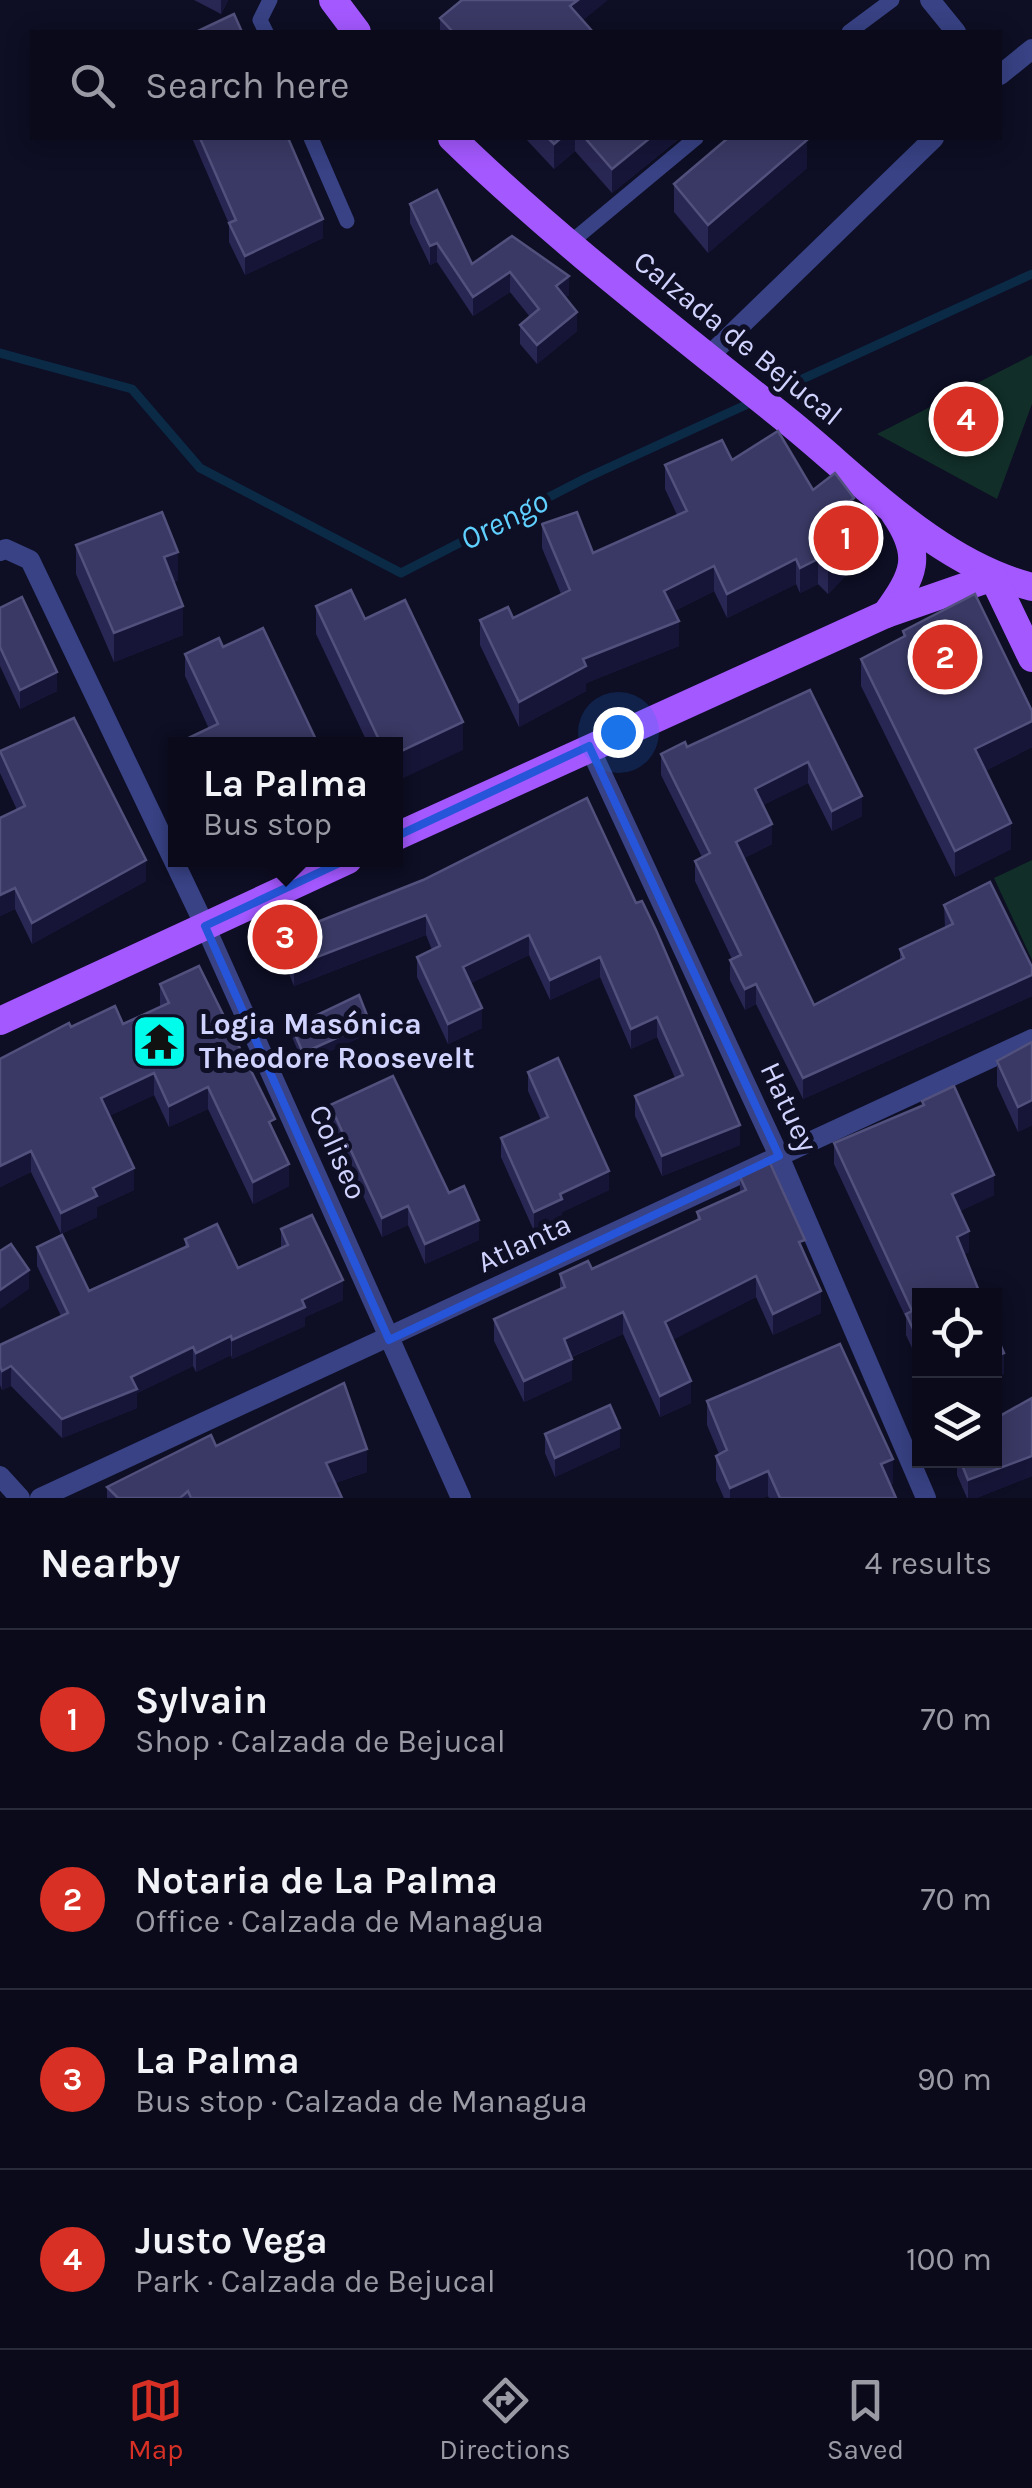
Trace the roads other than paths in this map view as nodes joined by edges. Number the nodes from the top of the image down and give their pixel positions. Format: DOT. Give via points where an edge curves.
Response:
graph roads {
  1 [pos="270,0"];
  2 [pos="333,0"];
  3 [pos="892,0"];
  4 [pos="930,0"];
  5 [pos="265,30"];
  6 [pos="356,30"];
  7 [pos="852,30"];
  8 [pos="954,30"];
  9 [pos="1032,48"];
  10 [pos="1002,73"];
  11 [pos="312,140"];
  12 [pos="454,140"];
  13 [pos="694,140"];
  14 [pos="932,140"];
  15 [pos="347,221"];
  16 [pos="571,242"];
  17 [pos="706,359"];
  18 [pos="888,504"];
  19 [pos="0,552"];
  20 [pos="993,577"];
  21 [pos="1032,586"];
  22 [pos="886,614"];
  23 [pos="1032,658"];
  24 [pos="589,746"];
  25 [pos="403,833"];
  26 [pos="168,850"];
  27 [pos="176,867"];
  28 [pos="333,867"];
  29 [pos="204,926"];
  30 [pos="0,1021"];
  31 [pos="1032,1039"];
  32 [pos="779,1156"];
  33 [pos="389,1340"];
  34 [pos="0,1476"];
  35 [pos="20,1498"];
  36 [pos="40,1498"];
  37 [pos="462,1498"];
  38 [pos="926,1498"];
  1 -- 5 [label="lane" via="260,20"];
  2 -- 6 [label="main road"];
  3 -- 7 [label="lane"];
  4 -- 8 [label="street"];
  9 -- 10 [label="street"];
  11 -- 15 [label="lane"];
  12 -- 16 [label="main road, Calzada de Bejucal"];
  13 -- 16 [label="lane"];
  14 -- 17 [label="street"];
  16 -- 17 [label="main road, Calzada de Bejucal"];
  17 -- 18 [label="main road, Calzada de Bejucal"];
  18 -- 20 [label="main road, Calzada de Bejucal"];
  18 -- 22 [label="main road" via="910,536 914,557 908,584"];
  19 -- 26 [label="street, Coliseo" via="30,560"];
  20 -- 21 [label="main road"];
  20 -- 22 [label="main road"];
  20 -- 23 [label="main road"];
  22 -- 24 [label="main road"];
  24 -- 25 [label="main road"];
  24 -- 32 [label="street, Hatuey"];
  27 -- 29 [label="street, Coliseo"];
  28 -- 29 [label="main road"];
  29 -- 30 [label="main road"];
  29 -- 33 [label="street, Coliseo"];
  31 -- 32 [label="street, Atlanta"];
  32 -- 33 [label="street, Atlanta"];
  32 -- 38 [label="street, Hatuey"];
  33 -- 36 [label="street, Atlanta"];
  33 -- 37 [label="street, Coliseo"];
  34 -- 35 [label="street"];
}
